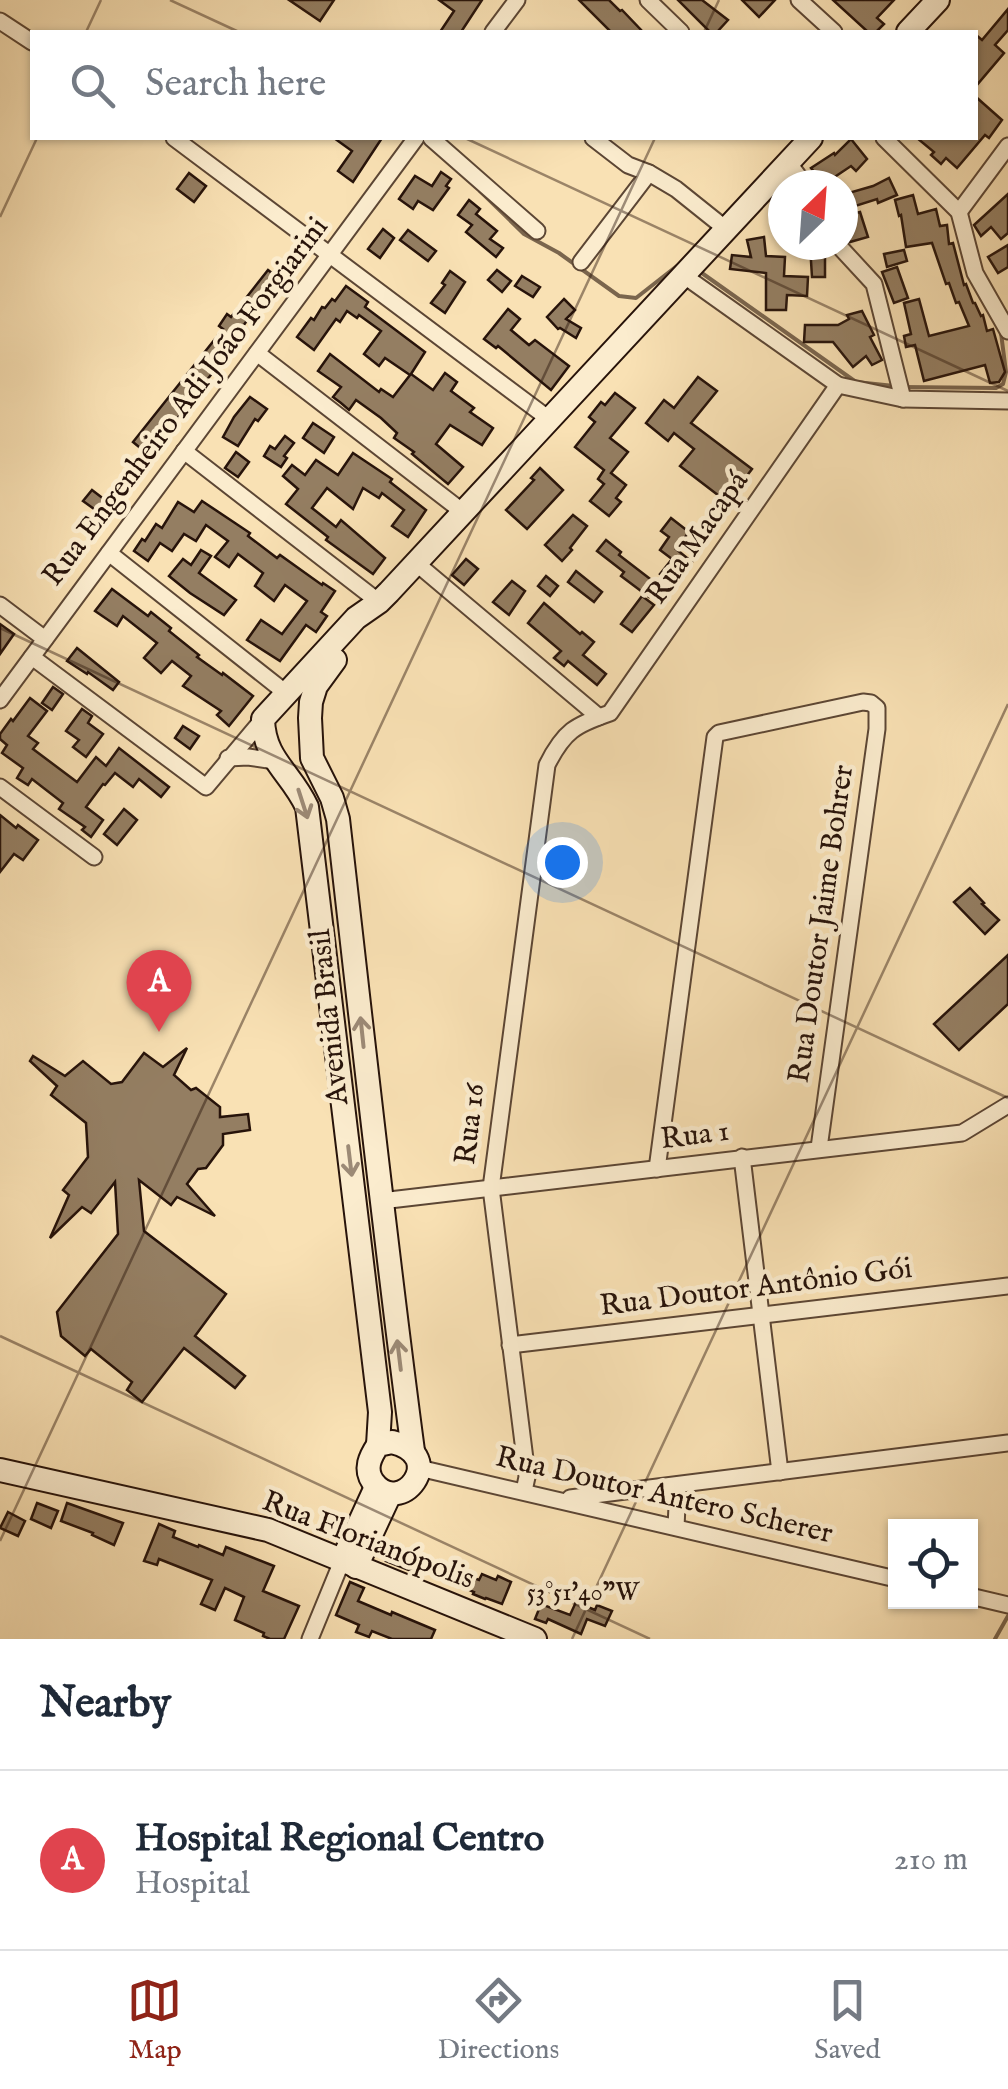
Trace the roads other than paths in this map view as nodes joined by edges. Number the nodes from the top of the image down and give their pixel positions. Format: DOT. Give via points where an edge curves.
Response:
graph roads {
  1 [pos="517,0"];
  2 [pos="648,0"];
  3 [pos="799,0"];
  4 [pos="938,0"];
  5 [pos="0,21"];
  6 [pos="498,30"];
  7 [pos="679,30"];
  8 [pos="832,30"];
  9 [pos="910,30"];
  10 [pos="30,41"];
  11 [pos="177,140"];
  12 [pos="415,140"];
  13 [pos="433,140"];
  14 [pos="596,140"];
  15 [pos="886,140"];
  16 [pos="797,146"];
  17 [pos="1008,146"];
  18 [pos="649,173"];
  19 [pos="959,212"];
  20 [pos="726,229"];
  21 [pos="537,230"];
  22 [pos="330,255"];
  23 [pos="852,260"];
  24 [pos="581,262"];
  25 [pos="684,275"];
  26 [pos="1006,322"];
  27 [pos="258,353"];
  28 [pos="838,386"];
  29 [pos="903,399"];
  30 [pos="1008,401"];
  31 [pos="549,419"];
  32 [pos="184,451"];
  33 [pos="463,512"];
  34 [pos="109,554"];
  35 [pos="416,563"];
  36 [pos="380,602"];
  37 [pos="0,605"];
  38 [pos="46,638"];
  39 [pos="32,656"];
  40 [pos="286,693"];
  41 [pos="0,700"];
  42 [pos="599,717"];
  43 [pos="263,719"];
  44 [pos="310,729"];
  45 [pos="228,758"];
  46 [pos="275,761"];
  47 [pos="547,765"];
  48 [pos="0,787"];
  49 [pos="94,858"];
  50 [pos="1008,1105"];
  51 [pos="371,1114"];
  52 [pos="344,1117"];
  53 [pos="819,1148"];
  54 [pos="742,1158"];
  55 [pos="657,1168"];
  56 [pos="491,1188"];
  57 [pos="381,1201"];
  58 [pos="1008,1286"];
  59 [pos="761,1316"];
  60 [pos="510,1345"];
  61 [pos="1008,1443"];
  62 [pos="378,1445"];
  63 [pos="416,1460"];
  64 [pos="0,1470"];
  65 [pos="780,1472"];
  66 [pos="678,1484"];
  67 [pos="383,1490"];
  68 [pos="524,1491"];
  69 [pos="560,1499"];
  70 [pos="676,1527"];
  71 [pos="349,1564"];
  72 [pos="888,1576"];
  73 [pos="978,1598"];
  74 [pos="1008,1605"];
  75 [pos="310,1639"];
  76 [pos="535,1639"];
  1 -- 6 [label="street"];
  2 -- 7 [label="street"];
  3 -- 8 [label="street"];
  4 -- 9 [label="street"];
  5 -- 10 [label="street"];
  11 -- 22 [label="street"];
  12 -- 22 [label="street, Rua Engenheiro Adi João Forgiarini"];
  13 -- 21 [label="street"];
  14 -- 18 [label="street"];
  15 -- 19 [label="street"];
  16 -- 20 [label="street"];
  17 -- 19 [label="street"];
  18 -- 20 [label="street"];
  18 -- 24 [label="street"];
  19 -- 26 [label="street" via="975,274"];
  20 -- 25 [label="street"];
  22 -- 27 [label="street, Rua Engenheiro Adi João Forgiarini"];
  22 -- 31 [label="street"];
  23 -- 29 [label="street" via="874,284"];
  25 -- 28 [label="street"];
  25 -- 31 [label="street"];
  27 -- 32 [label="street, Rua Engenheiro Adi João Forgiarini"];
  27 -- 33 [label="street"];
  28 -- 29 [label="street"];
  28 -- 42 [label="street, Rua Macapá" via="610,713"];
  29 -- 30 [label="street"];
  31 -- 33 [label="street"];
  32 -- 34 [label="street, Rua Engenheiro Adi João Forgiarini"];
  32 -- 36 [label="street"];
  33 -- 35 [label="street"];
  34 -- 38 [label="street, Rua Engenheiro Adi João Forgiarini"];
  34 -- 40 [label="street"];
  35 -- 36 [label="street"];
  35 -- 42 [label="street"];
  36 -- 40 [label="street" via="356,618"];
  36 -- 44 [label="street" via="323,674 311,702"];
  37 -- 38 [label="street"];
  38 -- 39 [label="street, Rua Engenheiro Adi João Forgiarini"];
  39 -- 41 [label="street, Rua Engenheiro Adi João Forgiarini"];
  39 -- 45 [label="street" via="206,787"];
  40 -- 43 [label="street"];
  40 -- 44 [label="street"];
  42 -- 47 [label="street, Rua Macapá" via="568,731"];
  43 -- 45 [label="street"];
  43 -- 46 [label="street, Avenida Brasil"];
  44 -- 46 [label="street" via="303,752"];
  51 -- 44 [label="street, Avenida Brasil, one-way" via="338,819 312,758"];
  45 -- 46 [label="street"];
  46 -- 52 [label="street, Avenida Brasil, one-way" via="307,807"];
  47 -- 56 [label="street, Rua 16"];
  48 -- 49 [label="street"];
  50 -- 53 [label="street, Rua 1" via="962,1133"];
  51 -- 52 [label="street"];
  51 -- 57 [label="street, Avenida Brasil"];
  52 -- 62 [label="street, Avenida Brasil, one-way" via="380,1412"];
  53 -- 54 [label="street, Rua 1"];
  53 -- 55 [label="street, Rua Doutor Jaime Bohrer" via="878,729 876,708 863,702 715,737"];
  54 -- 55 [label="street, Rua 1"];
  54 -- 59 [label="street"];
  55 -- 56 [label="street, Rua 1"];
  56 -- 57 [label="street, Rua 1"];
  56 -- 60 [label="street, Rua 16"];
  63 -- 57 [label="street, Avenida Brasil, one-way"];
  58 -- 59 [label="street, Rua Doutor Antônio Gói"];
  59 -- 60 [label="street, Rua Doutor Antônio Gói"];
  59 -- 65 [label="street"];
  60 -- 68 [label="street, Rua 16"];
  61 -- 65 [label="street"];
  62 -- 63 [label="street" via="404,1445"];
  62 -- 67 [label="street, Avenida Brasil" via="369,1476"];
  63 -- 67 [label="street, Avenida Brasil" via="415,1483 402,1492"];
  63 -- 68 [label="street, Rua Doutor Antero Scherer"];
  64 -- 71 [label="street, Rua Florianópolis" via="250,1524"];
  65 -- 66 [label="street"];
  66 -- 69 [label="street"];
  66 -- 70 [label="street"];
  67 -- 71 [label="street, Avenida Brasil"];
  68 -- 69 [label="street, Rua Doutor Antero Scherer"];
  69 -- 70 [label="street, Rua Doutor Antero Scherer"];
  70 -- 72 [label="street, Rua Doutor Antero Scherer"];
  71 -- 75 [label="street"];
  71 -- 76 [label="street, Rua Florianópolis"];
  73 -- 74 [label="street"];
}
